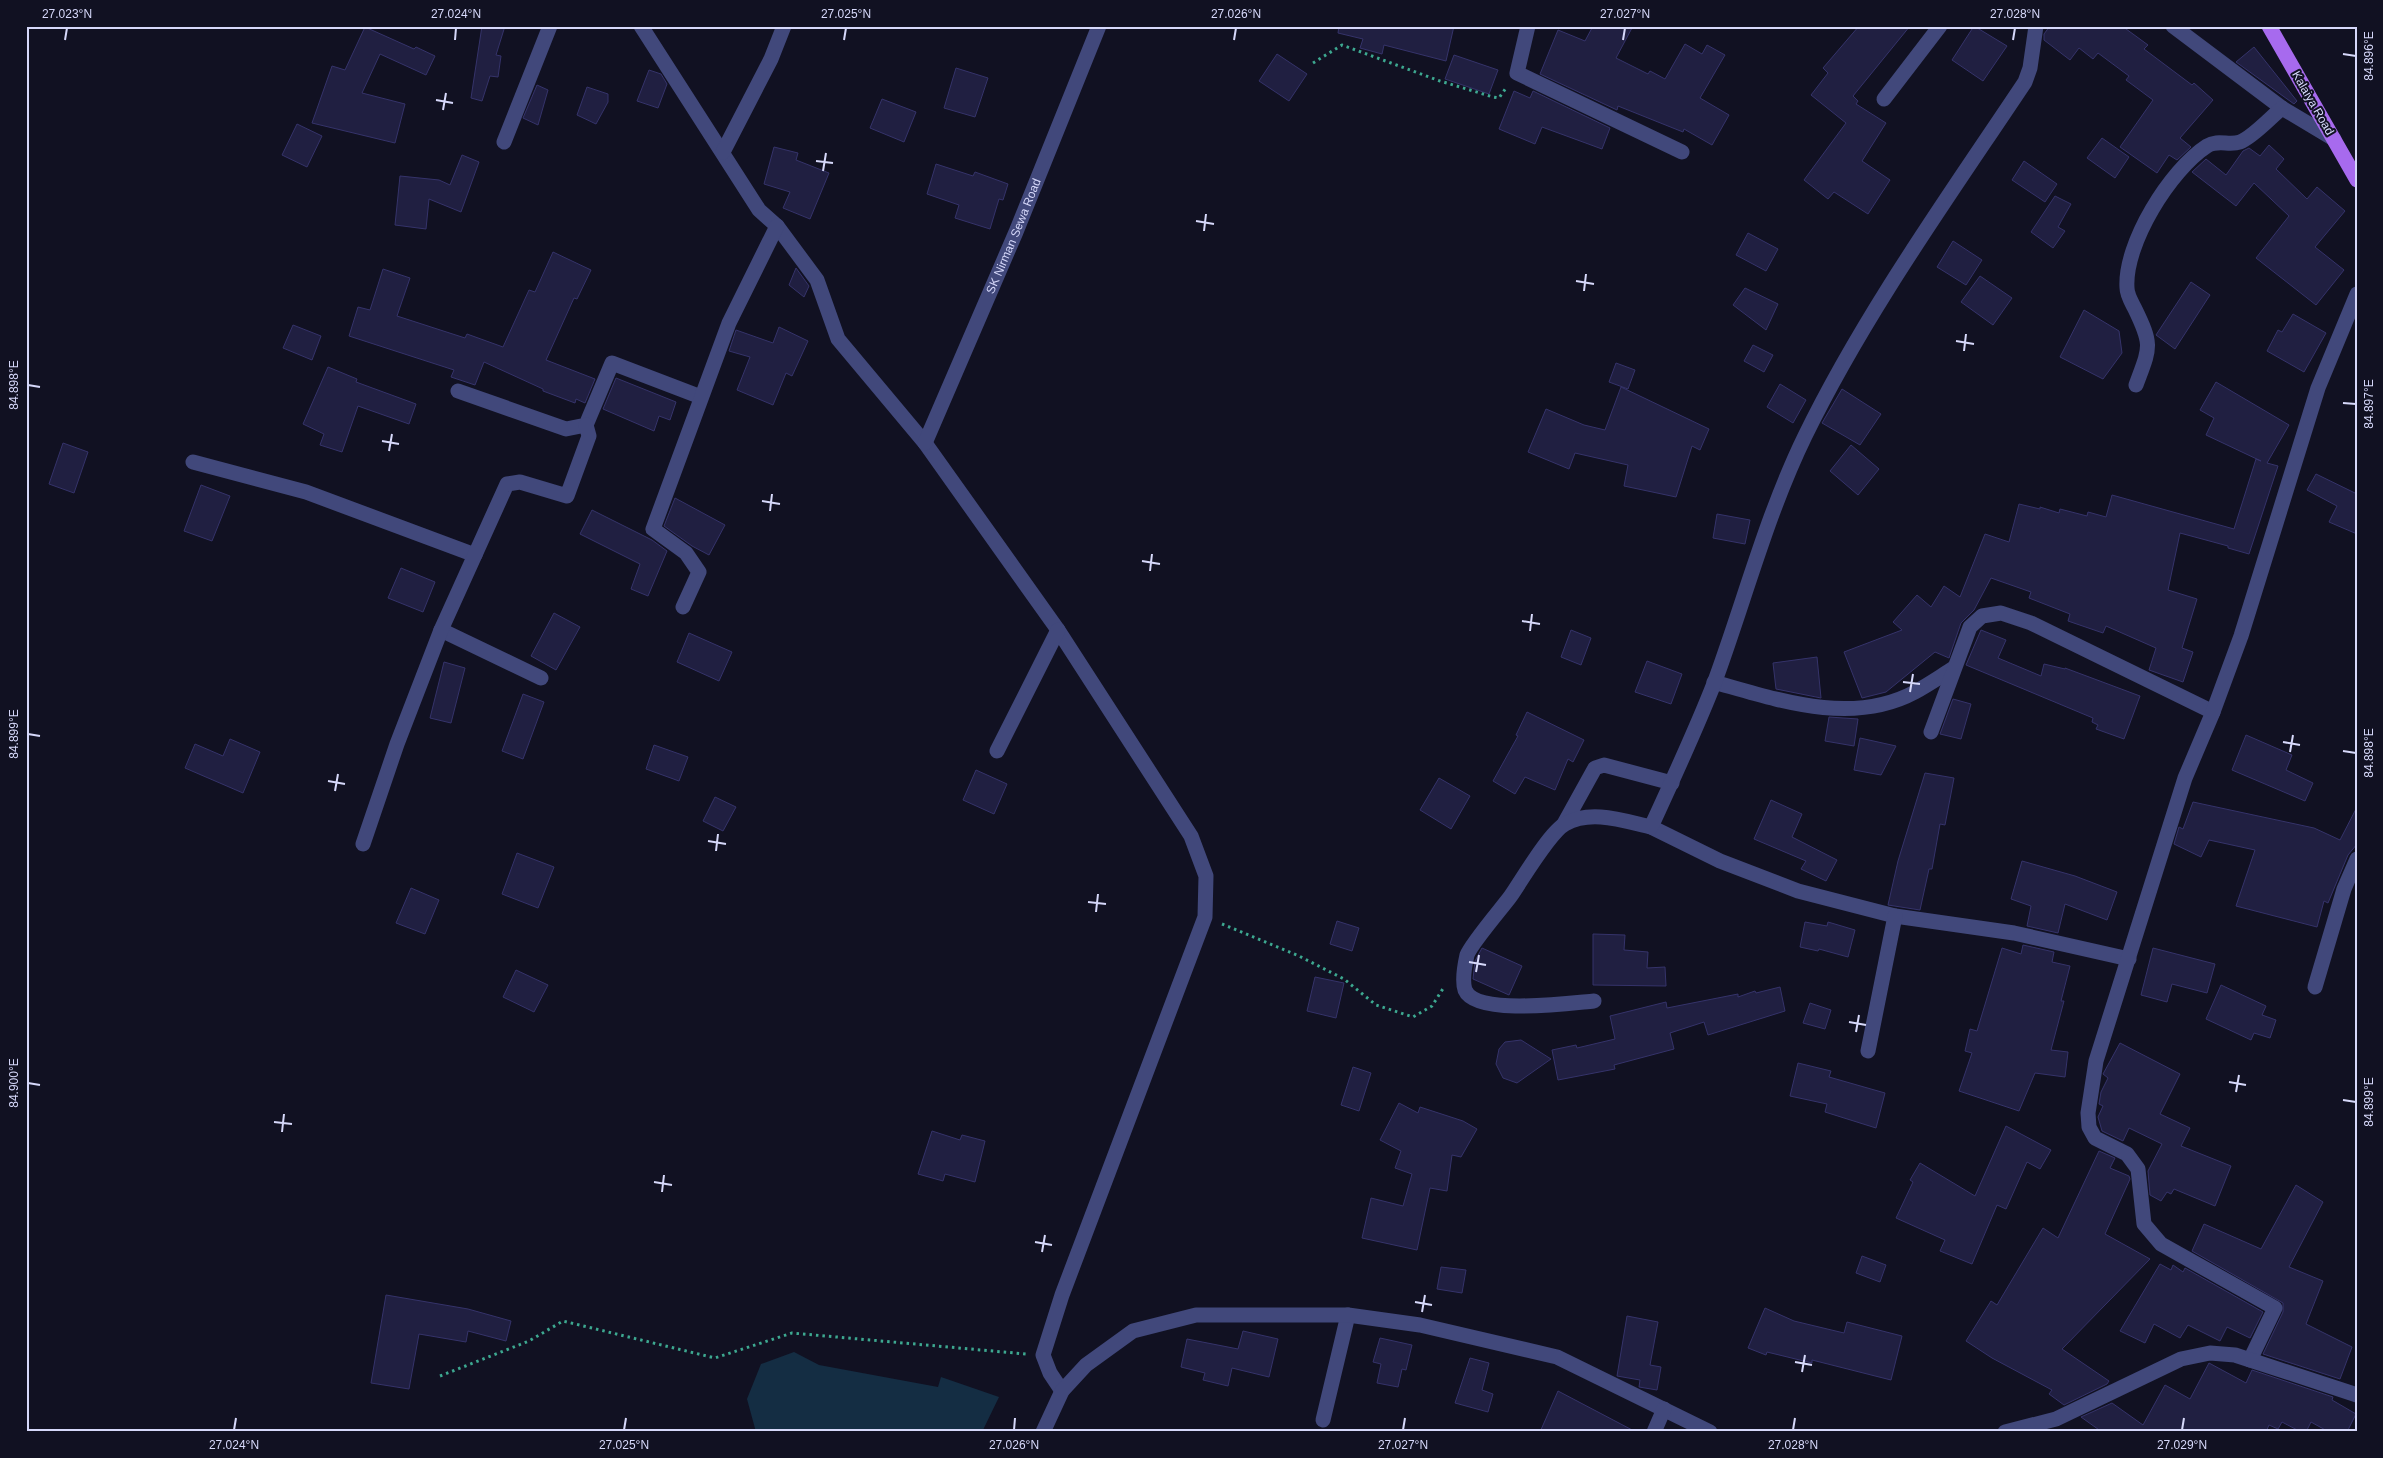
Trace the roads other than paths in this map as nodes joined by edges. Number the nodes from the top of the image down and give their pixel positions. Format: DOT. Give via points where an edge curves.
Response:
graph roads {
  1 [pos="550,26"];
  2 [pos="641,26"];
  3 [pos="784,26"];
  4 [pos="1099,26"];
  5 [pos="1528,26"];
  6 [pos="1940,26"];
  7 [pos="2036,26"];
  8 [pos="2173,26"];
  9 [pos="2269,26"];
  10 [pos="1884,100"];
  11 [pos="2282,108"];
  12 [pos="2334,139"];
  13 [pos="504,142"];
  14 [pos="723,152"];
  15 [pos="1682,152"];
  16 [pos="2357,180"];
  17 [pos="777,226"];
  18 [pos="2357,294"];
  19 [pos="2136,385"];
  20 [pos="458,391"];
  21 [pos="701,397"];
  22 [pos="586,425"];
  23 [pos="925,444"];
  24 [pos="193,462"];
  25 [pos="475,555"];
  26 [pos="683,607"];
  27 [pos="441,630"];
  28 [pos="1058,630"];
  29 [pos="1954,668"];
  30 [pos="541,678"];
  31 [pos="1714,682"];
  32 [pos="2213,712"];
  33 [pos="1931,732"];
  34 [pos="996,751"];
  35 [pos="1672,783"];
  36 [pos="1564,824"];
  37 [pos="1651,827"];
  38 [pos="363,844"];
  39 [pos="2357,859"];
  40 [pos="1895,916"];
  41 [pos="2128,959"];
  42 [pos="2315,987"];
  43 [pos="1594,1001"];
  44 [pos="1868,1051"];
  45 [pos="1348,1316"];
  46 [pos="2250,1360"];
  47 [pos="1062,1391"];
  48 [pos="2357,1395"];
  49 [pos="1664,1409"];
  50 [pos="1322,1420"];
  51 [pos="1043,1432"];
  52 [pos="1654,1432"];
  53 [pos="1710,1432"];
  54 [pos="2005,1432"];
  1 -- 13 [label="street"];
  2 -- 14 [label="street"];
  3 -- 14 [label="street" via="771,59"];
  4 -- 23 [label="street, SK Nirman Sewa Road" via="1016,232"];
  5 -- 15 [label="street" via="1517,73"];
  6 -- 10 [label="street"];
  7 -- 31 [label="street" via="2025,82 1915,247 1804,436 1780,493"];
  8 -- 11 [label="street"];
  9 -- 12 [label="main road, Kalaiya Road"];
  11 -- 12 [label="street"];
  11 -- 19 [label="street" via="2240,142 2214,142 2205,147 2178,173 2158,200 2128,269 2126,290 2148,337 2148,354"];
  12 -- 16 [label="main road, Kalaiya Road"];
  14 -- 17 [label="street" via="760,210"];
  17 -- 21 [label="street" via="729,323"];
  17 -- 23 [label="street" via="817,280 838,339"];
  18 -- 32 [label="street" via="2318,388 2241,636"];
  20 -- 22 [label="street" via="566,429"];
  21 -- 22 [label="street" via="612,364"];
  21 -- 26 [label="street" via="653,529 686,553 699,572"];
  22 -- 25 [label="street" via="589,436 567,496 520,482 507,484"];
  23 -- 28 [label="street"];
  24 -- 25 [label="street" via="306,492"];
  25 -- 27 [label="street"];
  27 -- 30 [label="street"];
  27 -- 38 [label="street"];
  28 -- 34 [label="street"];
  28 -- 47 [label="street" via="1191,836 1206,876 1205,917 1062,1295 1043,1355"];
  29 -- 31 [label="street" via="1914,693 1870,708 1790,704"];
  29 -- 32 [label="street" via="1970,627 1982,616 2001,613 2031,623"];
  29 -- 33 [label="street"];
  31 -- 35 [label="street"];
  32 -- 41 [label="street" via="2185,778"];
  35 -- 36 [label="street" via="1620,767 1604,765 1595,768"];
  35 -- 37 [label="street"];
  36 -- 37 [label="street" via="1583,818 1607,818"];
  36 -- 43 [label="street" via="1540,852 1468,954 1464,976 1466,990 1474,999 1486,1002 1534,1007"];
  37 -- 40 [label="street" via="1720,861 1798,891"];
  39 -- 42 [label="street" via="2344,889"];
  40 -- 41 [label="street" via="2014,934"];
  40 -- 44 [label="street"];
  41 -- 46 [label="street" via="2096,1061 2089,1127 2095,1138 2127,1154 2138,1169 2144,1224 2161,1244 2275,1308"];
  45 -- 47 [label="street" via="1196,1315 1133,1331 1086,1365"];
  45 -- 49 [label="street" via="1420,1325 1557,1357"];
  45 -- 50 [label="street"];
  46 -- 48 [label="street"];
  46 -- 54 [label="street" via="2210,1353 2180,1359 2056,1419"];
  47 -- 51 [label="street"];
  49 -- 52 [label="street"];
  49 -- 53 [label="street"];
}
